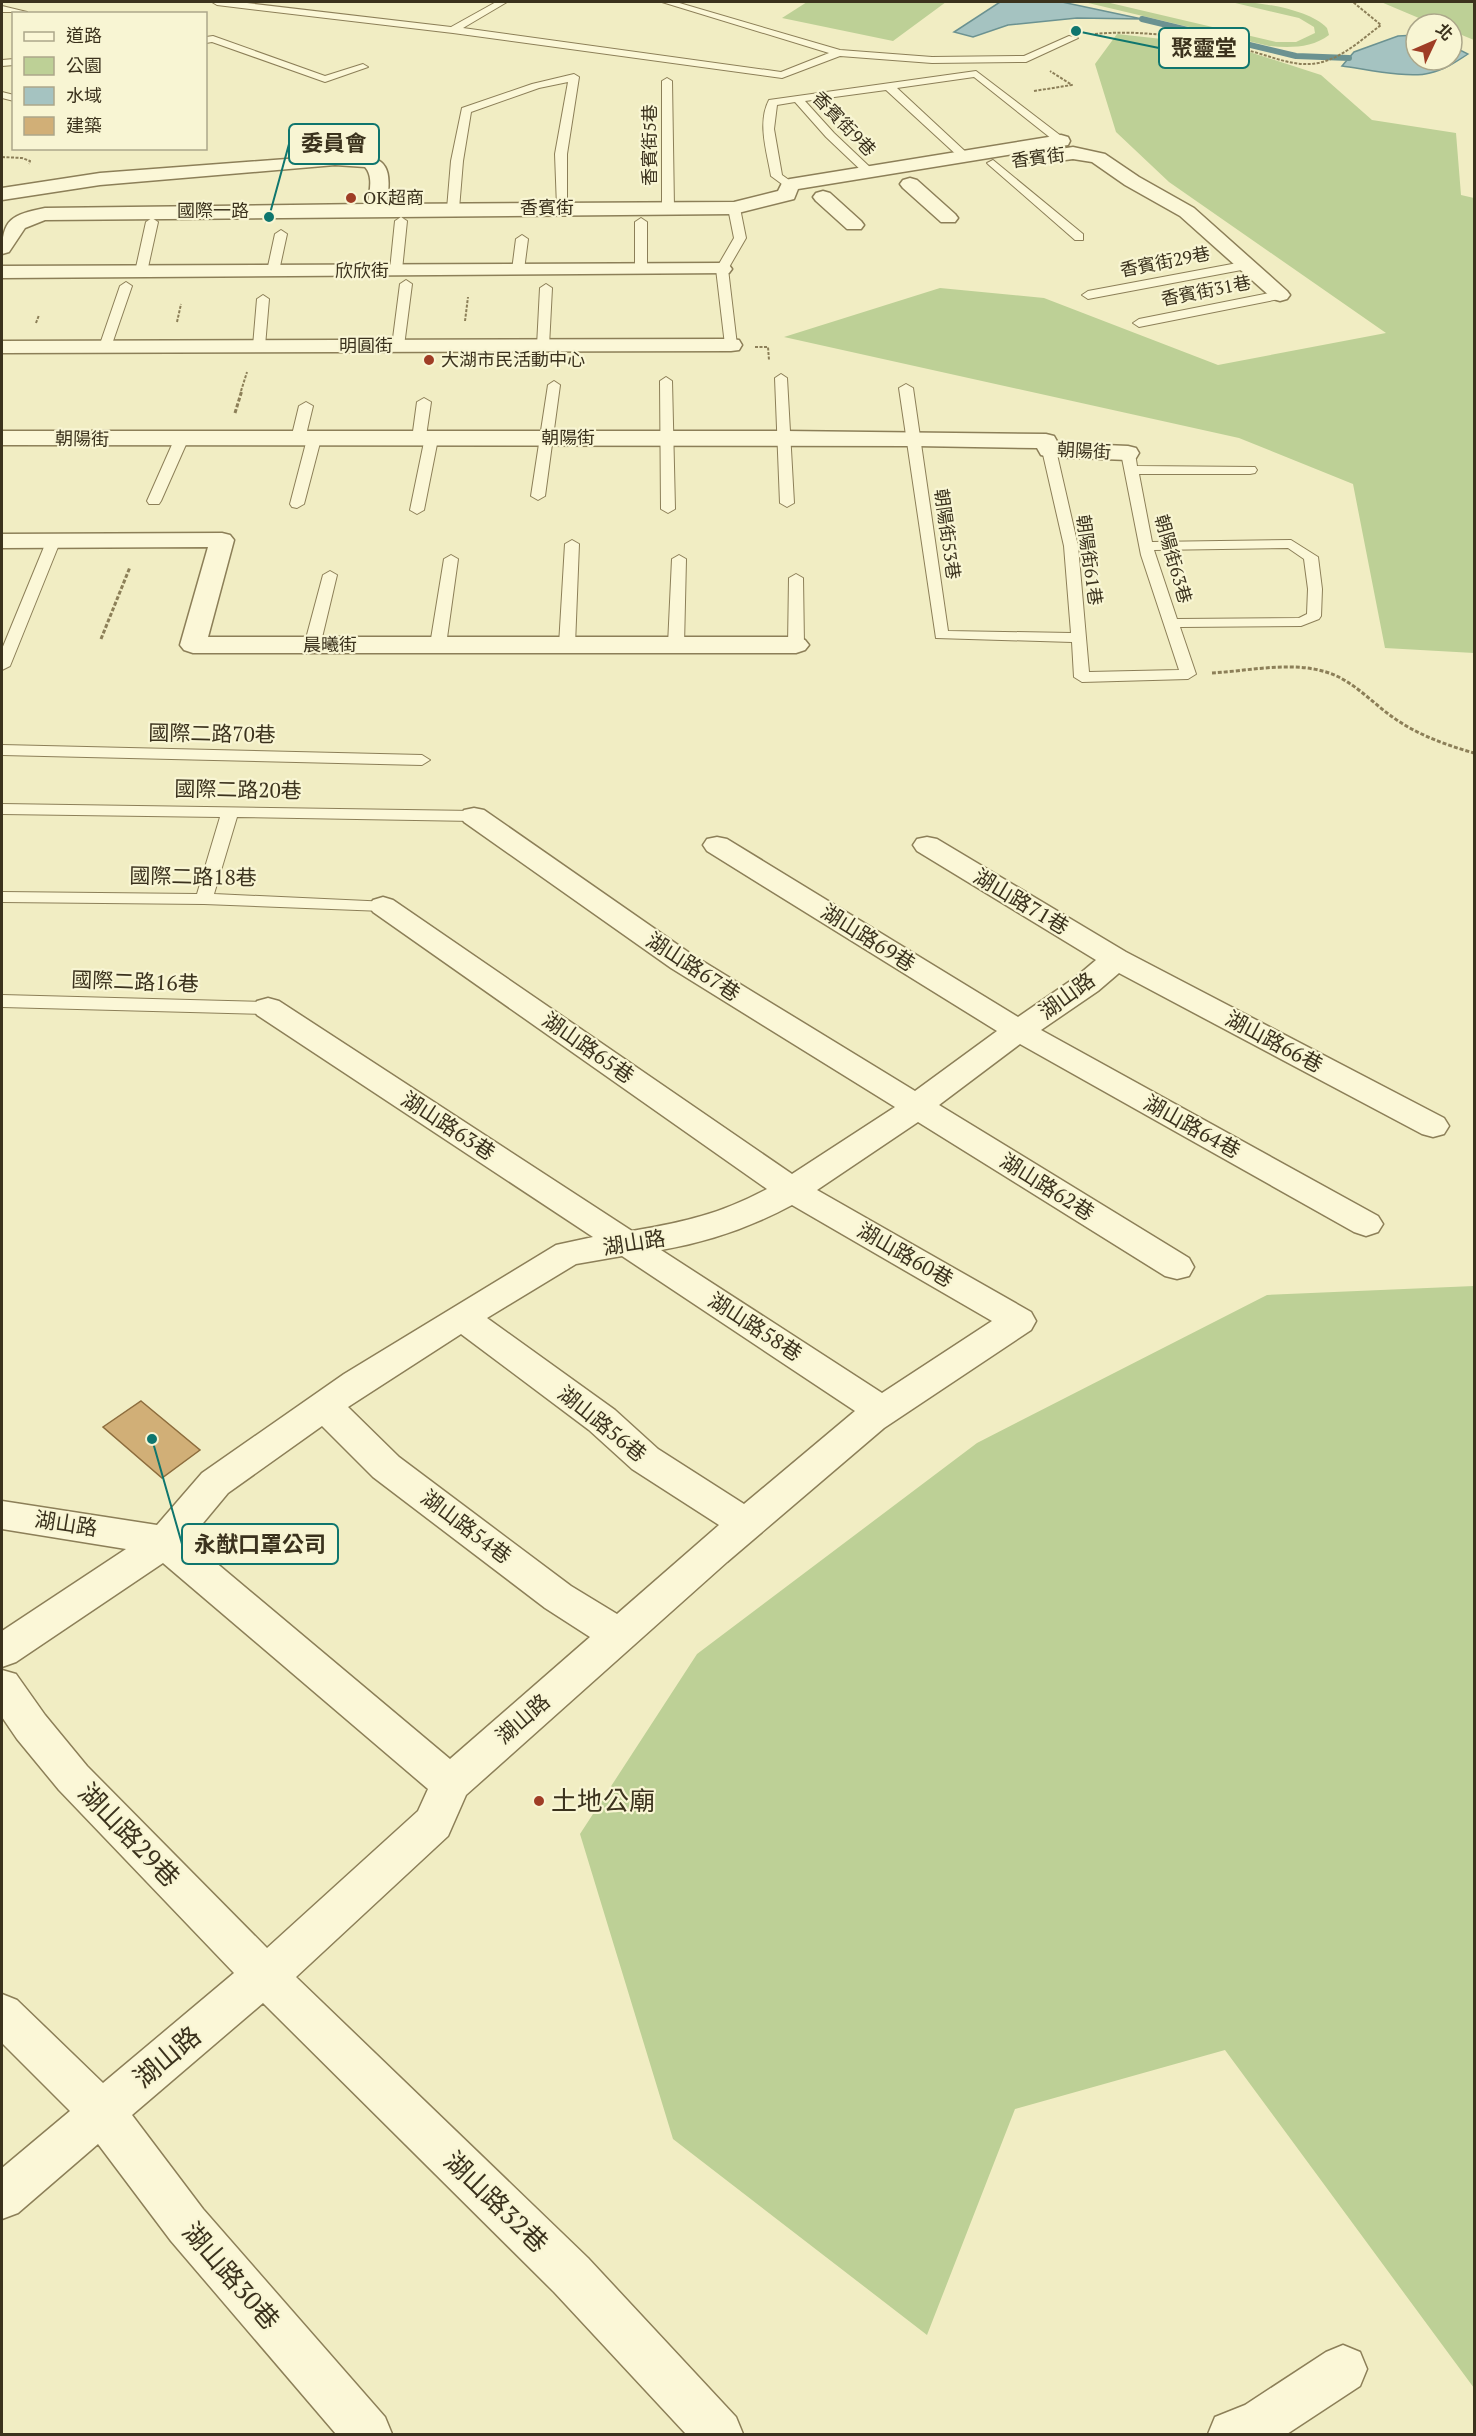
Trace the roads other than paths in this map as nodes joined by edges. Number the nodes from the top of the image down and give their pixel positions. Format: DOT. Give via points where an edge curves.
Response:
graph roads {
  1 [pos="217,2"];
  2 [pos="502,2"];
  3 [pos="667,2"];
  4 [pos="2,9"];
  5 [pos="22,12"];
  6 [pos="453,30"];
  7 [pos="1074,38"];
  8 [pos="207,40"];
  9 [pos="839,53"];
  10 [pos="363,68"];
  11 [pos="667,81"];
  12 [pos="888,86"];
  13 [pos="796,99"];
  14 [pos="1061,141"];
  15 [pos="964,156"];
  16 [pos="993,163"];
  17 [pos="868,172"];
  18 [pos="910,184"];
  19 [pos="788,190"];
  20 [pos="2,194"];
  21 [pos="824,197"];
  22 [pos="563,207"];
  23 [pos="668,208"];
  24 [pos="734,208"];
  25 [pos="453,209"];
  26 [pos="377,210"];
  27 [pos="948,218"];
  28 [pos="401,221"];
  29 [pos="152,222"];
  30 [pos="641,222"];
  31 [pos="854,225"];
  32 [pos="281,234"];
  33 [pos="1079,237"];
  34 [pos="522,239"];
  35 [pos="2,248"];
  36 [pos="1248,265"];
  37 [pos="641,269"];
  38 [pos="722,269"];
  39 [pos="518,270"];
  40 [pos="273,271"];
  41 [pos="2,272"];
  42 [pos="141,272"];
  43 [pos="401,277"];
  44 [pos="126,286"];
  45 [pos="546,288"];
  46 [pos="1280,295"];
  47 [pos="1088,296"];
  48 [pos="263,299"];
  49 [pos="1139,323"];
  50 [pos="731,345"];
  51 [pos="259,346"];
  52 [pos="398,346"];
  53 [pos="543,346"];
  54 [pos="2,347"];
  55 [pos="105,347"];
  56 [pos="781,378"];
  57 [pos="666,381"];
  58 [pos="554,385"];
  59 [pos="906,388"];
  60 [pos="424,402"];
  61 [pos="306,406"];
  62 [pos="668,437"];
  63 [pos="784,437"];
  64 [pos="2,438"];
  65 [pos="547,438"];
  66 [pos="914,438"];
  67 [pos="306,439"];
  68 [pos="425,439"];
  69 [pos="181,440"];
  70 [pos="1049,450"];
  71 [pos="1130,461"];
  72 [pos="1250,470"];
  73 [pos="538,496"];
  74 [pos="154,501"];
  75 [pos="787,503"];
  76 [pos="297,504"];
  77 [pos="668,509"];
  78 [pos="417,510"];
  79 [pos="2,542"];
  80 [pos="53,542"];
  81 [pos="572,544"];
  82 [pos="1147,546"];
  83 [pos="451,559"];
  84 [pos="679,559"];
  85 [pos="330,575"];
  86 [pos="796,578"];
  87 [pos="1171,623"];
  88 [pos="1079,638"];
  89 [pos="438,645"];
  90 [pos="567,645"];
  91 [pos="676,645"];
  92 [pos="796,645"];
  93 [pos="312,646"];
  94 [pos="2,666"];
  95 [pos="1082,676"];
  96 [pos="2,750"];
  97 [pos="422,760"];
  98 [pos="2,809"];
  99 [pos="230,812"];
  100 [pos="474,816"];
  101 [pos="717,845"];
  102 [pos="927,845"];
  103 [pos="2,897"];
  104 [pos="204,899"];
  105 [pos="383,906"];
  106 [pos="1116,959"];
  107 [pos="2,1001"];
  108 [pos="268,1008"];
  109 [pos="1018,1030"];
  110 [pos="917,1107"];
  111 [pos="1432,1126"];
  112 [pos="792,1190"];
  113 [pos="1366,1224"];
  114 [pos="629,1244"];
  115 [pos="1177,1267"];
  116 [pos="462,1317"];
  117 [pos="1019,1321"];
  118 [pos="324,1406"];
  119 [pos="881,1410"];
  120 [pos="2,1515"];
  121 [pos="747,1525"];
  122 [pos="165,1542"];
  123 [pos="619,1635"];
  124 [pos="2,1651"];
  125 [pos="2,1686"];
  126 [pos="450,1784"];
  127 [pos="266,1977"];
  128 [pos="2,2014"];
  129 [pos="102,2112"];
  130 [pos="2,2197"];
  131 [pos="1343,2369"];
  132 [pos="368,2434"];
  133 [pos="720,2434"];
  134 [pos="1232,2434"];
  1 -- 6 [label="lane"];
  2 -- 6 [label="lane"];
  3 -- 9 [label="lane"];
  4 -- 5 [label="lane"];
  6 -- 9 [label="lane" via="782,75"];
  7 -- 9 [label="lane" via="1026,59 932,60"];
  8 -- 10 [label="lane" via="325,79"];
  11 -- 23 [label="lane, 香賓街5巷"];
  12 -- 13 [label="lane"];
  12 -- 14 [label="lane" via="976,74"];
  12 -- 15 [label="lane"];
  13 -- 17 [label="lane, 香賓街9巷"];
  13 -- 19 [label="lane" via="773,102 770,107 770,141 777,176"];
  14 -- 15 [label="street, 香賓街"];
  15 -- 17 [label="street, 香賓街"];
  16 -- 19 [label="street, 香賓街"];
  16 -- 33 [label="lane"];
  16 -- 36 [label="street, 香賓街" via="1073,153 1098,158 1187,212"];
  17 -- 19 [label="street, 香賓街"];
  18 -- 27 [label="street"];
  19 -- 24 [label="street, 香賓街"];
  20 -- 26 [label="street, 國際一路" via="100,179 361,159 375,164 381,175"];
  21 -- 31 [label="street"];
  22 -- 23 [label="street, 香賓街"];
  22 -- 25 [label="street, 香賓街"];
  22 -- 25 [label="lane" via="561,154 574,77 466,110"];
  23 -- 24 [label="street, 香賓街"];
  24 -- 38 [label="lane" via="740,237"];
  25 -- 26 [label="street, 香賓街"];
  26 -- 35 [label="street, 國際一路" via="45,214 24,218"];
  28 -- 43 [label="lane"];
  29 -- 42 [label="lane"];
  30 -- 37 [label="lane"];
  32 -- 40 [label="lane"];
  34 -- 39 [label="lane"];
  36 -- 46 [label="street, 香賓街"];
  36 -- 47 [label="lane, 香賓街29巷"];
  37 -- 38 [label="street, 欣欣街"];
  37 -- 39 [label="street, 欣欣街"];
  38 -- 50 [label="lane"];
  39 -- 43 [label="street, 欣欣街"];
  40 -- 42 [label="street, 欣欣街"];
  40 -- 43 [label="street, 欣欣街"];
  41 -- 42 [label="street, 欣欣街"];
  43 -- 52 [label="lane"];
  44 -- 55 [label="lane"];
  45 -- 53 [label="lane"];
  46 -- 49 [label="lane, 香賓街31巷"];
  48 -- 51 [label="lane"];
  50 -- 53 [label="street, 明圓街"];
  51 -- 52 [label="street, 明圓街"];
  51 -- 55 [label="street, 明圓街"];
  52 -- 53 [label="street, 明圓街"];
  54 -- 55 [label="street, 明圓街"];
  56 -- 63 [label="lane"];
  57 -- 62 [label="lane"];
  58 -- 65 [label="lane"];
  59 -- 66 [label="lane, 朝陽街53巷"];
  60 -- 68 [label="lane"];
  61 -- 67 [label="lane"];
  62 -- 63 [label="street, 朝陽街"];
  62 -- 65 [label="street, 朝陽街"];
  62 -- 77 [label="lane"];
  63 -- 66 [label="street, 朝陽街"];
  63 -- 75 [label="lane"];
  64 -- 69 [label="street, 朝陽街"];
  65 -- 68 [label="street, 朝陽街"];
  65 -- 73 [label="lane"];
  66 -- 70 [label="street, 朝陽街" via="1047,441"];
  66 -- 88 [label="lane, 朝陽街53巷" via="941,635"];
  67 -- 68 [label="street, 朝陽街"];
  67 -- 69 [label="street, 朝陽街"];
  67 -- 76 [label="lane"];
  68 -- 78 [label="lane"];
  69 -- 74 [label="lane"];
  70 -- 71 [label="street, 朝陽街"];
  70 -- 88 [label="lane, 朝陽街61巷" via="1071,546"];
  71 -- 72 [label="lane"];
  71 -- 82 [label="lane, 朝陽街63巷"];
  79 -- 80 [label="street, 晨曦街"];
  80 -- 93 [label="street, 晨曦街" via="222,540 193,645"];
  80 -- 94 [label="lane"];
  81 -- 90 [label="lane"];
  82 -- 87 [label="lane, 朝陽街63巷"];
  82 -- 87 [label="lane" via="1291,544 1311,556 1314,616 1301,622"];
  83 -- 89 [label="lane"];
  84 -- 91 [label="lane"];
  85 -- 93 [label="lane"];
  86 -- 92 [label="lane"];
  87 -- 95 [label="lane, 朝陽街63巷" via="1188,674"];
  88 -- 95 [label="lane, 朝陽街61巷"];
  89 -- 90 [label="street, 晨曦街"];
  89 -- 93 [label="street, 晨曦街"];
  90 -- 91 [label="street, 晨曦街"];
  91 -- 92 [label="street, 晨曦街"];
  96 -- 97 [label="lane, 國際二路70巷"];
  98 -- 99 [label="lane, 國際二路20巷"];
  99 -- 100 [label="lane, 國際二路20巷"];
  99 -- 104 [label="lane"];
  100 -- 110 [label="street, 湖山路67巷" via="681,961"];
  101 -- 109 [label="street, 湖山路69巷"];
  102 -- 106 [label="street, 湖山路71巷"];
  103 -- 104 [label="lane, 國際二路18巷"];
  104 -- 105 [label="lane, 國際二路18巷"];
  105 -- 112 [label="street, 湖山路65巷"];
  106 -- 109 [label="street, 湖山路" via="1087,984"];
  106 -- 111 [label="street, 湖山路66巷"];
  107 -- 108 [label="lane, 國際二路16巷"];
  108 -- 114 [label="street, 湖山路63巷"];
  109 -- 110 [label="street, 湖山路"];
  109 -- 113 [label="street, 湖山路64巷"];
  110 -- 112 [label="street, 湖山路"];
  110 -- 115 [label="street, 湖山路62巷"];
  112 -- 114 [label="street, 湖山路" via="749,1213 691,1233"];
  112 -- 117 [label="street, 湖山路60巷"];
  114 -- 116 [label="street, 湖山路" via="568,1253"];
  114 -- 119 [label="street, 湖山路58巷"];
  116 -- 118 [label="street, 湖山路"];
  116 -- 121 [label="street, 湖山路56巷" via="602,1420 645,1459"];
  117 -- 119 [label="street, 湖山路"];
  118 -- 122 [label="street, 湖山路" via="215,1483"];
  118 -- 123 [label="street, 湖山路54巷" via="386,1467 558,1597"];
  119 -- 121 [label="street, 湖山路"];
  120 -- 122 [label="street, 湖山路"];
  121 -- 123 [label="street, 湖山路"];
  122 -- 124 [label="street, 湖山路"];
  122 -- 126 [label="street, 湖山路"];
  123 -- 126 [label="street, 湖山路"];
  125 -- 127 [label="street, 湖山路29巷" via="73,1778"];
  126 -- 127 [label="street, 湖山路" via="434,1823"];
  127 -- 129 [label="street, 湖山路" via="249,1987"];
  127 -- 133 [label="street, 湖山路32巷" via="571,2275"];
  128 -- 129 [label="street, 湖山路30巷"];
  129 -- 130 [label="street, 湖山路"];
  129 -- 132 [label="street, 湖山路30巷" via="187,2225"];
  131 -- 134 [label="street" via="1258,2425"];
}
